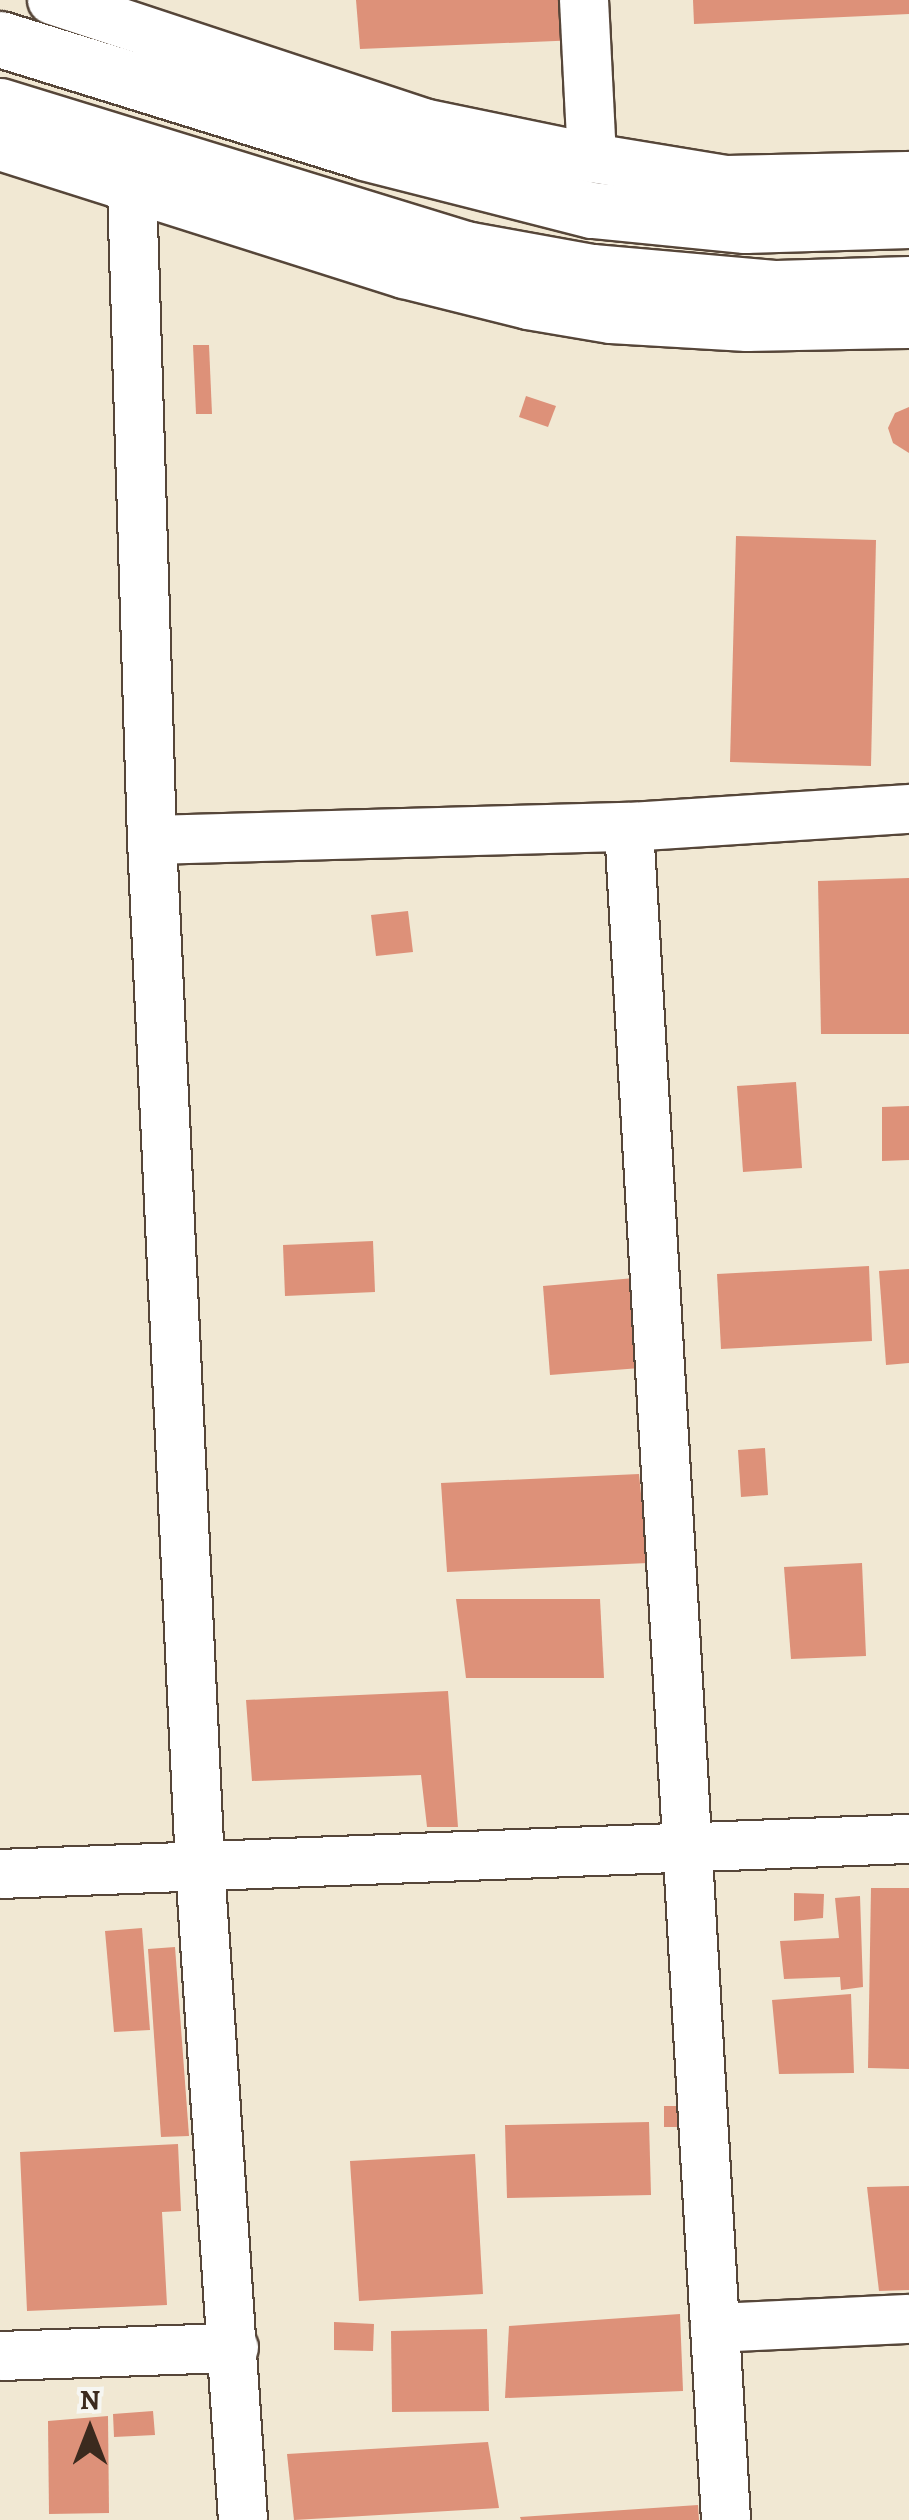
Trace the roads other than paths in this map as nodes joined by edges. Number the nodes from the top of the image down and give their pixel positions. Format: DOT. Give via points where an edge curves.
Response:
graph roads {
  1 [pos="52,0"];
  2 [pos="584,0"];
  3 [pos="125,11"];
  4 [pos="0,39"];
  5 [pos="0,106"];
  6 [pos="0,146"];
  7 [pos="592,158"];
  8 [pos="909,176"];
  9 [pos="132,188"];
  10 [pos="909,220"];
  11 [pos="909,284"];
  12 [pos="909,324"];
  13 [pos="909,810"];
  14 [pos="629,827"];
  15 [pos="152,840"];
  16 [pos="909,1838"];
  17 [pos="688,1847"];
  18 [pos="200,1866"];
  19 [pos="0,1874"];
  20 [pos="909,2319"];
  21 [pos="715,2328"];
  22 [pos="234,2348"];
  23 [pos="0,2356"];
  24 [pos="244,2520"];
  25 [pos="726,2520"];
  1 -- 3 [label="street"];
  2 -- 7 [label="street"];
  3 -- 7 [label="street" via="424,123"];
  4 -- 10 [label="main road" via="364,152 592,210 745,225"];
  5 -- 11 [label="main road" via="465,249 592,272 776,288"];
  6 -- 9 [label="street"];
  7 -- 8 [label="street" via="727,180"];
  9 -- 12 [label="street" via="404,274 578,314 747,327"];
  9 -- 15 [label="street"];
  13 -- 14 [label="street"];
  14 -- 15 [label="street"];
  14 -- 17 [label="street"];
  15 -- 18 [label="street"];
  16 -- 17 [label="street"];
  17 -- 18 [label="street"];
  17 -- 21 [label="street"];
  18 -- 19 [label="street"];
  18 -- 22 [label="street"];
  20 -- 21 [label="street"];
  21 -- 25 [label="street"];
  22 -- 23 [label="street"];
  22 -- 24 [label="street"];
}
